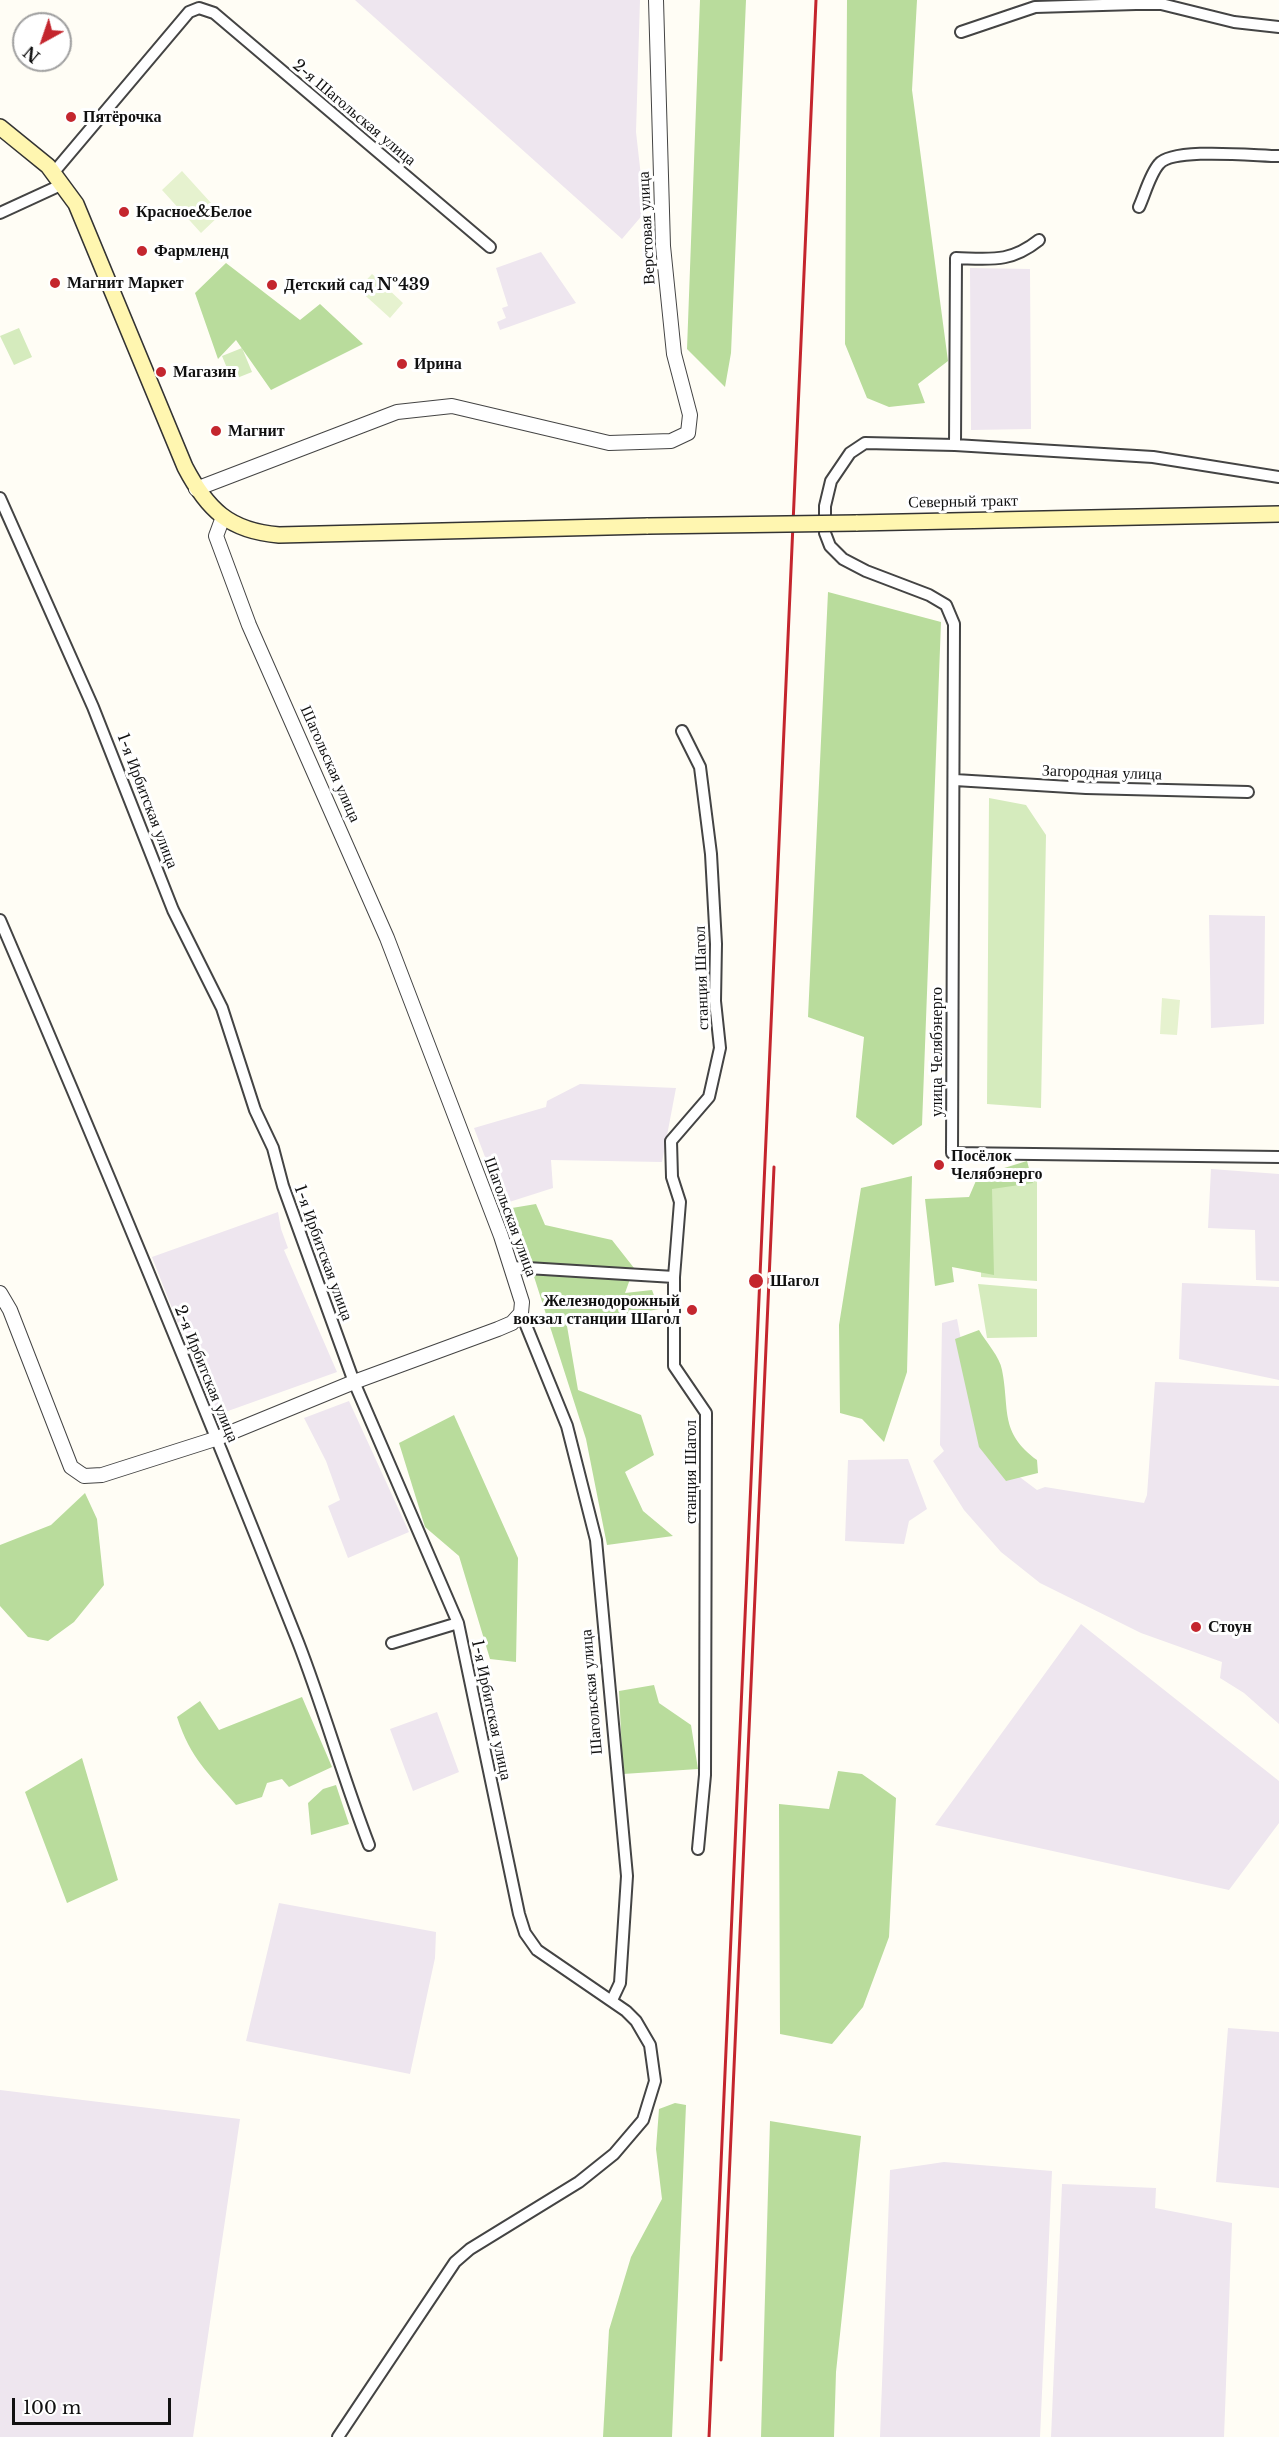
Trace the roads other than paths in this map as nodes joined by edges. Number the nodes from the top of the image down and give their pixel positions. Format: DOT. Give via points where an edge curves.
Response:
graph roads {
  1 [pos="656,0"];
  2 [pos="1161,2"];
  3 [pos="1182,3"];
  4 [pos="204,5"];
  5 [pos="1279,27"];
  6 [pos="961,32"];
  7 [pos="0,127"];
  8 [pos="1279,156"];
  9 [pos="59,178"];
  10 [pos="1139,207"];
  11 [pos="0,213"];
  12 [pos="1039,240"];
  13 [pos="490,248"];
  14 [pos="955,445"];
  15 [pos="1279,477"];
  16 [pos="196,489"];
  17 [pos="0,498"];
  18 [pos="1279,514"];
  19 [pos="223,517"];
  20 [pos="682,730"];
  21 [pos="955,780"];
  22 [pos="1248,792"];
  23 [pos="0,920"];
  24 [pos="1279,1157"];
  25 [pos="511,1268"];
  26 [pos="674,1277"];
  27 [pos="0,1293"];
  28 [pos="521,1313"];
  29 [pos="354,1382"];
  30 [pos="215,1439"];
  31 [pos="458,1623"];
  32 [pos="392,1643"];
  33 [pos="369,1845"];
  34 [pos="698,1849"];
  35 [pos="612,2000"];
  36 [pos="338,2437"];
  1 -- 16 [label="street, Верстовая улица" via="663,246 674,354 690,424 688,433 671,441 609,443 452,406 397,412"];
  2 -- 3 [label="street"];
  2 -- 6 [label="street" via="1035,7"];
  3 -- 5 [label="street" via="1234,22"];
  4 -- 9 [label="street" via="189,12"];
  4 -- 13 [label="street, 2-я Шагольская улица"];
  7 -- 9 [label="main road"];
  8 -- 10 [label="street" via="1167,158 1158,164"];
  9 -- 11 [label="street"];
  9 -- 16 [label="main road" via="95,246"];
  12 -- 14 [label="street" via="1018,255 1003,259 956,258"];
  14 -- 15 [label="street" via="1153,457"];
  14 -- 21 [label="street, улица Челябэнерго" via="865,443 850,453 831,481 825,506 825,532 830,546 843,559 946,605 954,624"];
  16 -- 19 [label="main road, Северный тракт"];
  17 -- 29 [label="street, 1-я Ирбитская улица" via="93,706 173,910 222,1008"];
  18 -- 19 [label="main road, Северный тракт, bridge" via="279,535 259,534"];
  19 -- 25 [label="street, Шагольская улица" via="216,536 247,619 387,938"];
  20 -- 26 [label="street, станция Шагол" via="700,768 711,854 720,1048 710,1097 671,1141 672,1176 680,1202"];
  21 -- 22 [label="street, Загородная улица" via="1086,789"];
  21 -- 24 [label="street, улица Челябэнерго" via="952,1153"];
  23 -- 30 [label="street, 2-я Ирбитская улица"];
  25 -- 26 [label="street"];
  25 -- 28 [label="street, Шагольская улица" via="522,1302"];
  26 -- 34 [label="street, станция Шагол" via="674,1366 706,1413 705,1775"];
  27 -- 30 [label="street" via="75,1472 102,1475"];
  28 -- 29 [label="street" via="512,1323 498,1329"];
  28 -- 35 [label="street, Шагольская улица" via="567,1426 596,1540 627,1876 620,1983"];
  29 -- 30 [label="street"];
  29 -- 31 [label="street, 1-я Ирбитская улица"];
  30 -- 33 [label="street, 2-я Ирбитская улица" via="299,1645"];
  31 -- 32 [label="street"];
  31 -- 35 [label="street, 1-я Ирбитская улица" via="525,1933 537,1950"];
  35 -- 36 [label="street, 1-я Ирбитская улица" via="636,2021 650,2045 655,2081 643,2120 614,2154 579,2182 455,2262"];
}
